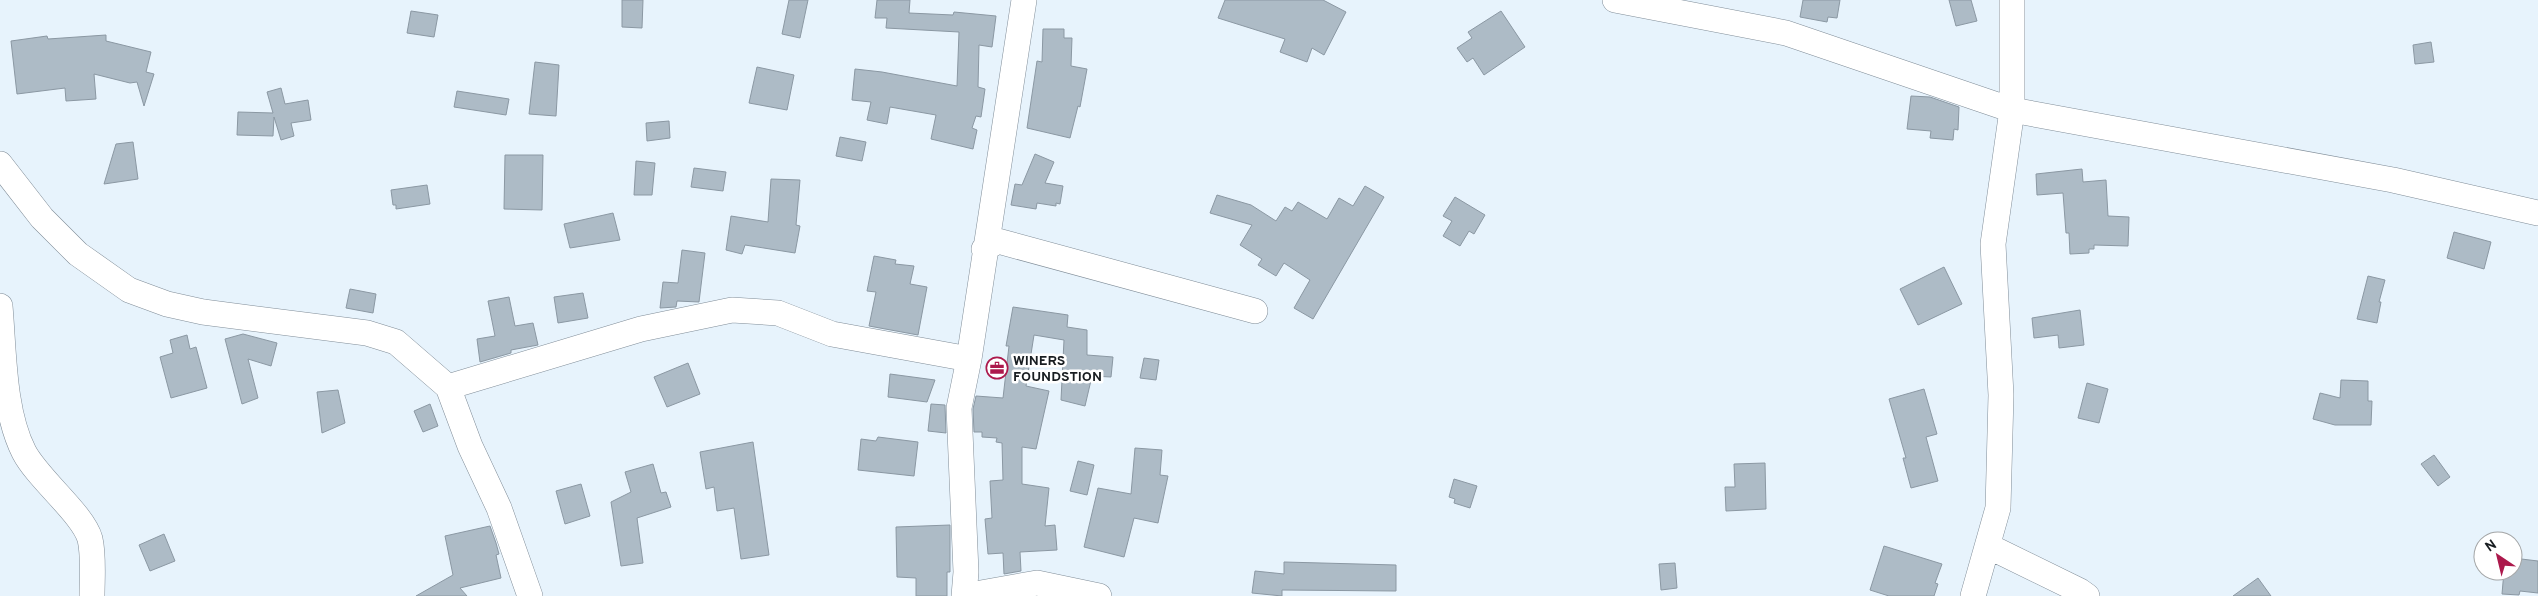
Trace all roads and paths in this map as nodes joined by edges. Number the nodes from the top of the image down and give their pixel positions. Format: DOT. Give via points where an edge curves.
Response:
graph roads {
  1 [pos="1024,0"];
  2 [pos="1615,0"];
  3 [pos="2012,0"];
  4 [pos="2012,110"];
  5 [pos="0,164"];
  6 [pos="2538,213"];
  7 [pos="984,249"];
  8 [pos="0,306"];
  9 [pos="1255,311"];
  10 [pos="969,359"];
  11 [pos="448,387"];
  12 [pos="1988,546"];
  13 [pos="92,596"];
  14 [pos="530,596"];
  15 [pos="964,596"];
  16 [pos="1099,596"];
  17 [pos="1973,596"];
  18 [pos="2087,596"];
  1 -- 7 [label="street"];
  2 -- 4 [label="street" via="1786,33"];
  3 -- 4 [label="street"];
  4 -- 6 [label="street" via="2394,180"];
  4 -- 12 [label="street" via="1993,244 2001,395 1998,508"];
  5 -- 11 [label="street" via="42,218 78,254 129,290 167,304 203,312 368,332 396,342"];
  7 -- 9 [label="street" via="998,242"];
  7 -- 10 [label="street"];
  8 -- 13 [label="street" via="13,423 23,451 82,524 90,539"];
  10 -- 11 [label="street" via="832,334 778,312 732,310 641,329"];
  10 -- 15 [label="street" via="959,408 966,572"];
  11 -- 14 [label="street"];
  12 -- 17 [label="street"];
  12 -- 18 [label="street"];
  15 -- 16 [label="street" via="1037,582"];
}
